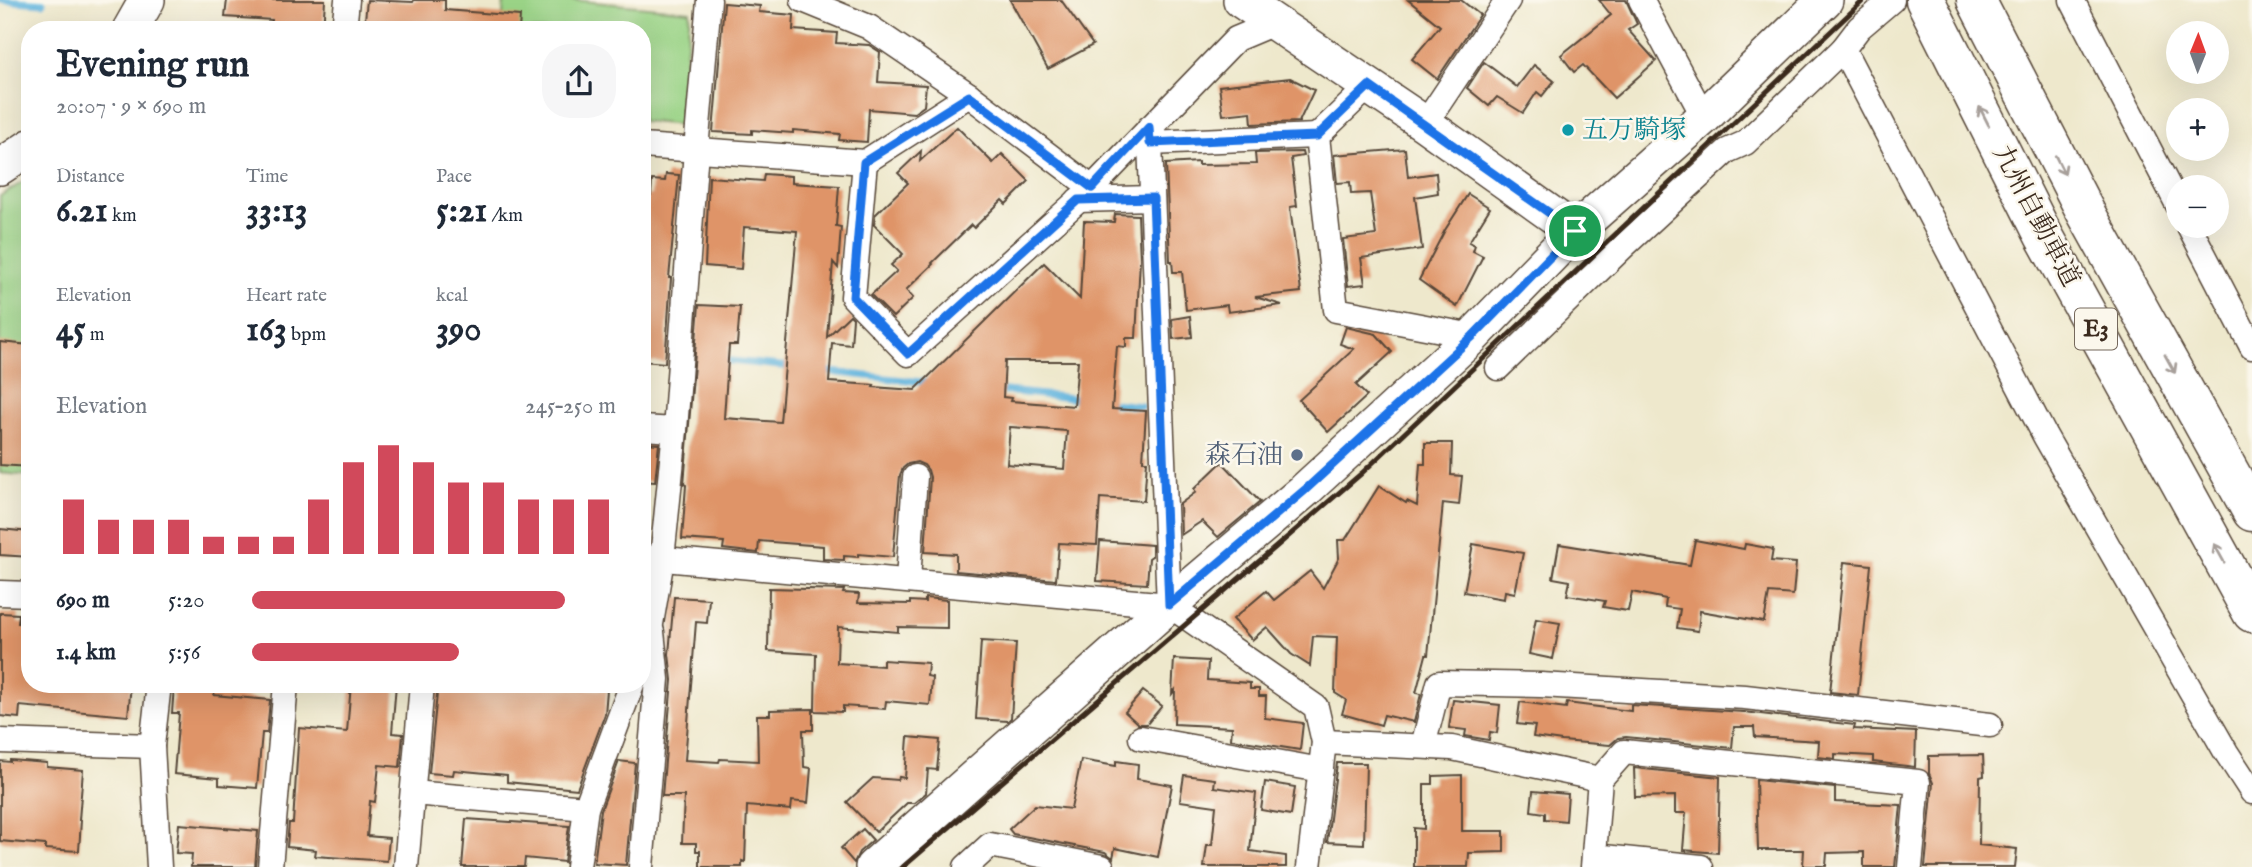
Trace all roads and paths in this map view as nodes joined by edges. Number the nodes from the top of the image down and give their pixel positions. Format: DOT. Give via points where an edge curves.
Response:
graph roads {
  1 [pos="147,0"];
  2 [pos="347,0"];
  3 [pos="709,0"];
  4 [pos="803,0"];
  5 [pos="1241,0"];
  6 [pos="1507,0"];
  7 [pos="1641,0"];
  8 [pos="1825,0"];
  9 [pos="1892,0"];
  10 [pos="1925,0"];
  11 [pos="2072,0"];
  12 [pos="1980,9"];
  13 [pos="1285,11"];
  14 [pos="136,21"];
  15 [pos="345,21"];
  16 [pos="1843,48"];
  17 [pos="1369,86"];
  18 [pos="969,96"];
  19 [pos="1704,117"];
  20 [pos="1425,124"];
  21 [pos="1149,135"];
  22 [pos="1317,136"];
  23 [pos="651,147"];
  24 [pos="695,150"];
  25 [pos="21,153"];
  26 [pos="864,162"];
  27 [pos="0,167"];
  28 [pos="2166,182"];
  29 [pos="1085,194"];
  30 [pos="1153,198"];
  31 [pos="1575,231"];
  32 [pos="2195,238"];
  33 [pos="1473,336"];
  34 [pos="2252,347"];
  35 [pos="1497,368"];
  36 [pos="651,429"];
  37 [pos="676,430"];
  38 [pos="915,477"];
  39 [pos="2252,512"];
  40 [pos="652,558"];
  41 [pos="908,580"];
  42 [pos="0,593"];
  43 [pos="21,594"];
  44 [pos="1169,605"];
  45 [pos="2252,613"];
  46 [pos="651,624"];
  47 [pos="158,693"];
  48 [pos="285,693"];
  49 [pos="421,693"];
  50 [pos="629,693"];
  51 [pos="1990,725"];
  52 [pos="1142,738"];
  53 [pos="0,741"];
  54 [pos="1324,742"];
  55 [pos="152,746"];
  56 [pos="1423,746"];
  57 [pos="1321,770"];
  58 [pos="1600,779"];
  59 [pos="2252,792"];
  60 [pos="412,793"];
  61 [pos="586,808"];
  62 [pos="1593,861"];
  63 [pos="159,867"];
  64 [pos="270,867"];
  65 [pos="406,867"];
  66 [pos="578,867"];
  67 [pos="641,867"];
  68 [pos="873,867"];
  69 [pos="965,867"];
  70 [pos="1102,867"];
  71 [pos="1309,867"];
  72 [pos="1701,867"];
  73 [pos="1910,867"];
  1 -- 14 [label="street"];
  2 -- 15 [label="street"];
  3 -- 24 [label="street"];
  4 -- 18 [label="street" via="869,27"];
  5 -- 13 [label="street"];
  6 -- 20 [label="street"];
  7 -- 19 [label="street"];
  8 -- 19 [label="street"];
  9 -- 16 [label="street"];
  45 -- 10 [label="highway, 九州自動車道 / E3, one-way" via="2043,234"];
  11 -- 28 [label="street"];
  12 -- 39 [label="highway, 九州自動車道 / E3, one-way" via="2085,213"];
  13 -- 17 [label="street"];
  13 -- 21 [label="street" via="1236,39"];
  16 -- 35 [label="street"];
  16 -- 59 [label="street" via="2045,436"];
  17 -- 20 [label="street"];
  17 -- 22 [label="street"];
  18 -- 26 [label="street"];
  18 -- 29 [label="street"];
  19 -- 31 [label="street"];
  20 -- 31 [label="street"];
  21 -- 22 [label="street"];
  21 -- 29 [label="street"];
  21 -- 30 [label="street"];
  22 -- 33 [label="street" via="1336,310"];
  23 -- 24 [label="street"];
  24 -- 26 [label="street"];
  24 -- 37 [label="street"];
  25 -- 27 [label="street"];
  26 -- 29 [label="street" via="853,297 908,354"];
  29 -- 30 [label="street"];
  30 -- 44 [label="street"];
  31 -- 33 [label="street"];
  32 -- 34 [label="street"];
  33 -- 44 [label="street" via="1305,490"];
  36 -- 37 [label="street"];
  37 -- 40 [label="street"];
  38 -- 41 [label="street"];
  40 -- 41 [label="street"];
  40 -- 46 [label="street"];
  41 -- 44 [label="street"];
  42 -- 43 [label="street"];
  44 -- 54 [label="street" via="1316,707"];
  44 -- 68 [label="street"];
  46 -- 67 [label="street" via="657,680"];
  47 -- 55 [label="street"];
  48 -- 64 [label="street"];
  49 -- 60 [label="street"];
  50 -- 61 [label="street"];
  51 -- 56 [label="street" via="1745,696 1438,683"];
  52 -- 57 [label="street"];
  53 -- 55 [label="street"];
  54 -- 56 [label="street"];
  54 -- 57 [label="street"];
  55 -- 63 [label="street"];
  56 -- 58 [label="street"];
  57 -- 71 [label="street"];
  58 -- 62 [label="street"];
  58 -- 73 [label="street" via="1624,752 1918,782"];
  60 -- 61 [label="street"];
  60 -- 65 [label="street"];
  61 -- 66 [label="street"];
  62 -- 72 [label="street"];
  69 -- 70 [label="street" via="990,845"];
}
